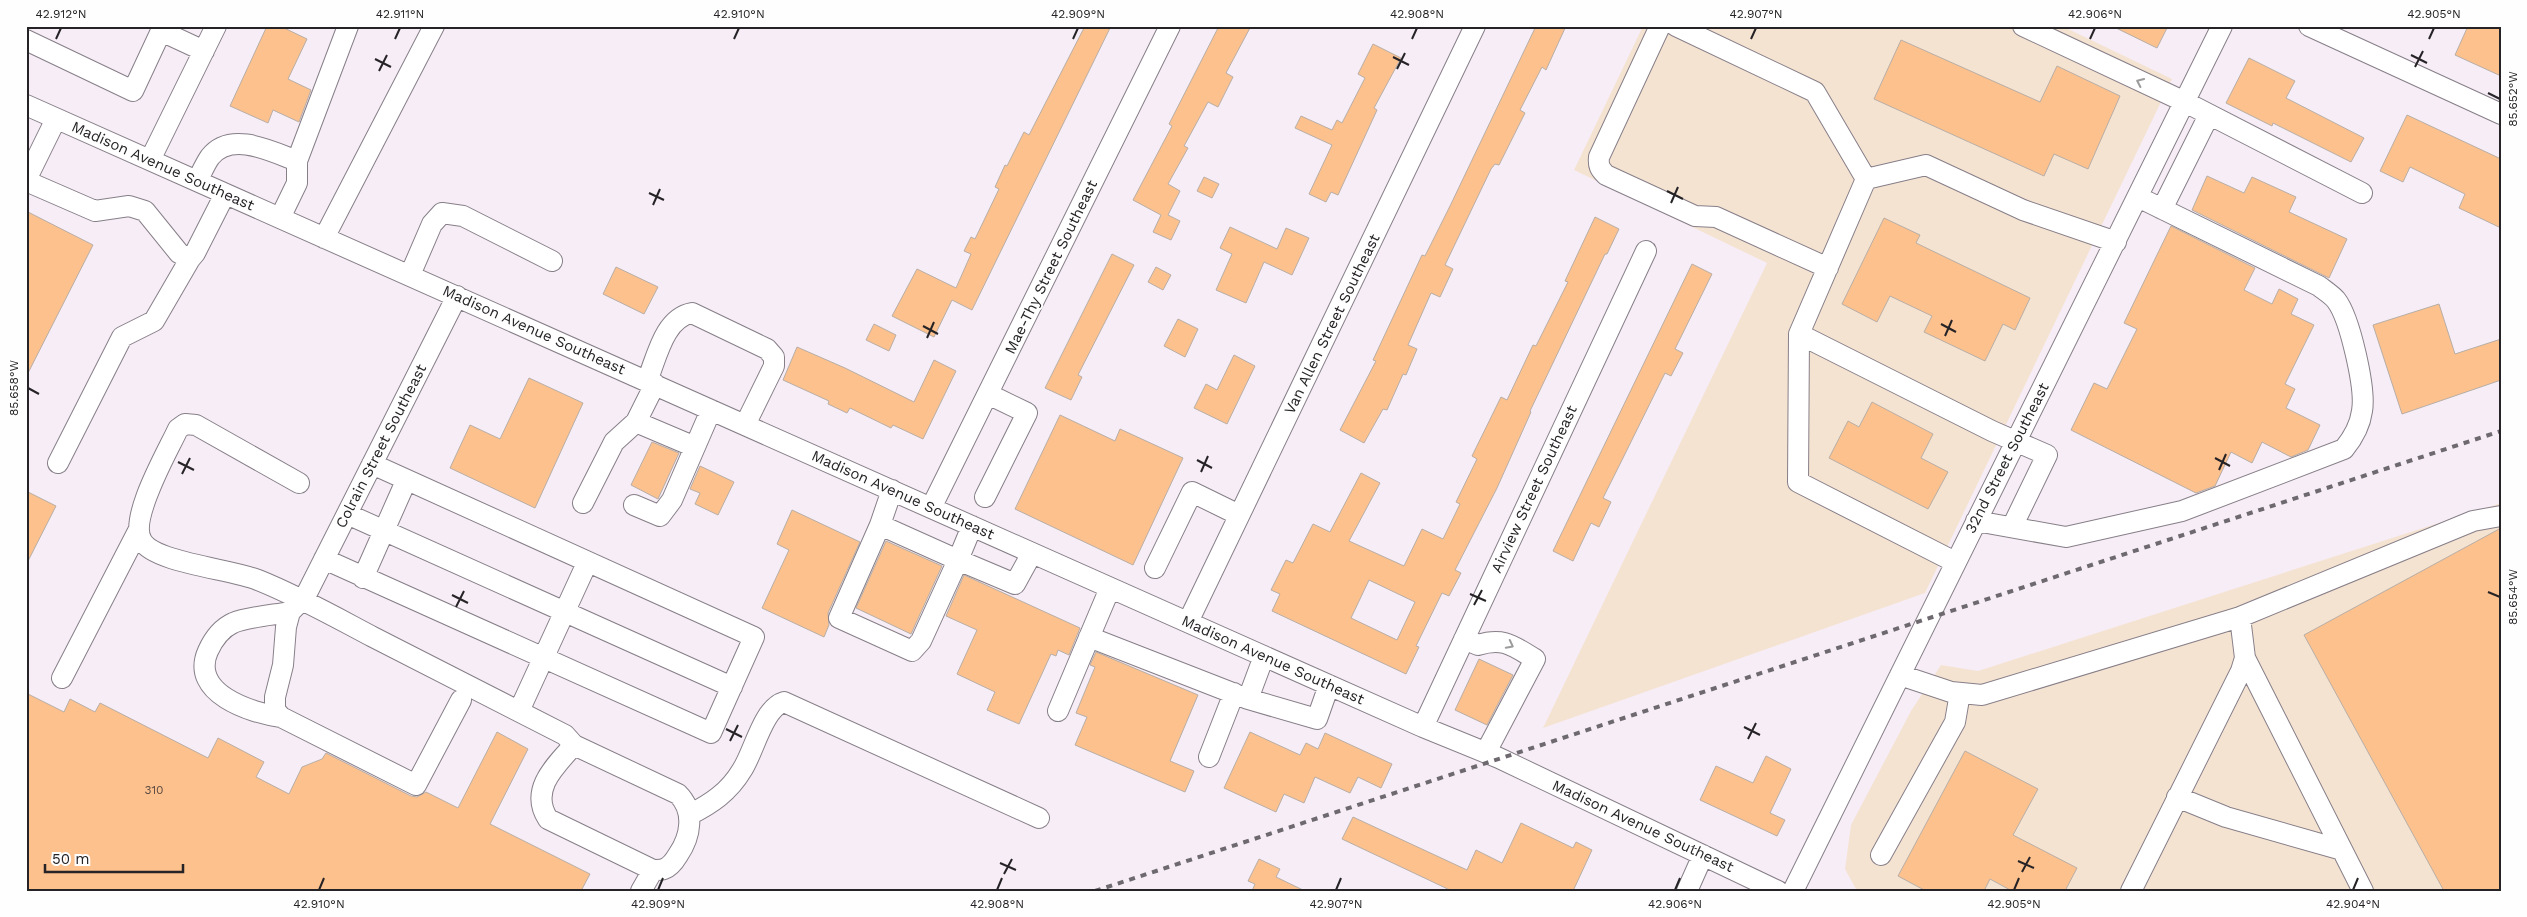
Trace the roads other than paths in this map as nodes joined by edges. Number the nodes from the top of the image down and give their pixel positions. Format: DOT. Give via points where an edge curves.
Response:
graph roads {
  1 [pos="216,26"];
  2 [pos="348,26"];
  3 [pos="434,26"];
  4 [pos="1170,26"];
  5 [pos="1475,26"];
  6 [pos="1660,26"];
  7 [pos="1676,26"];
  8 [pos="2023,26"];
  9 [pos="2222,26"];
  10 [pos="2309,26"];
  11 [pos="162,29"];
  12 [pos="26,40"];
  13 [pos="204,51"];
  14 [pos="2185,102"];
  15 [pos="26,106"];
  16 [pos="2209,114"];
  17 [pos="2501,114"];
  18 [pos="56,119"];
  19 [pos="150,160"];
  20 [pos="298,161"];
  21 [pos="1866,179"];
  22 [pos="26,180"];
  23 [pos="197,181"];
  24 [pos="2362,192"];
  25 [pos="225,194"];
  26 [pos="2138,197"];
  27 [pos="2162,209"];
  28 [pos="280,218"];
  29 [pos="324,238"];
  30 [pos="2116,242"];
  31 [pos="1646,251"];
  32 [pos="190,259"];
  33 [pos="552,261"];
  34 [pos="1828,268"];
  35 [pos="410,275"];
  36 [pos="457,296"];
  37 [pos="1799,334"];
  38 [pos="651,383"];
  39 [pos="988,394"];
  40 [pos="711,410"];
  41 [pos="636,422"];
  42 [pos="745,425"];
  43 [pos="2015,442"];
  44 [pos="695,448"];
  45 [pos="58,463"];
  46 [pos="372,464"];
  47 [pos="406,481"];
  48 [pos="299,483"];
  49 [pos="892,490"];
  50 [pos="985,497"];
  51 [pos="583,503"];
  52 [pos="634,505"];
  53 [pos="931,508"];
  54 [pos="346,514"];
  55 [pos="1239,515"];
  56 [pos="2501,516"];
  57 [pos="1976,520"];
  58 [pos="880,525"];
  59 [pos="972,526"];
  60 [pos="2012,527"];
  61 [pos="138,531"];
  62 [pos="384,531"];
  63 [pos="1032,553"];
  64 [pos="324,559"];
  65 [pos="958,560"];
  66 [pos="1955,562"];
  67 [pos="587,563"];
  68 [pos="1155,568"];
  69 [pos="363,578"];
  70 [pos="1110,588"];
  71 [pos="298,603"];
  72 [pos="564,612"];
  73 [pos="2240,617"];
  74 [pos="1188,622"];
  75 [pos="1090,637"];
  76 [pos="1464,638"];
  77 [pos="544,656"];
  78 [pos="1264,656"];
  79 [pos="2245,658"];
  80 [pos="1900,675"];
  81 [pos="62,678"];
  82 [pos="1329,685"];
  83 [pos="732,687"];
  84 [pos="1960,693"];
  85 [pos="1241,696"];
  86 [pos="460,700"];
  87 [pos="519,711"];
  88 [pos="1058,711"];
  89 [pos="281,717"];
  90 [pos="1423,727"];
  91 [pos="574,745"];
  92 [pos="1486,752"];
  93 [pos="1209,757"];
  94 [pos="2177,797"];
  95 [pos="689,814"];
  96 [pos="1039,818"];
  97 [pos="2342,850"];
  98 [pos="1703,855"];
  99 [pos="1881,855"];
  100 [pos="653,870"];
  101 [pos="641,891"];
  102 [pos="1687,891"];
  103 [pos="1778,891"];
  104 [pos="1793,891"];
  105 [pos="2131,891"];
  106 [pos="2362,891"];
  1 -- 13 [label="street"];
  2 -- 20 [label="street"];
  3 -- 29 [label="street"];
  4 -- 39 [label="street, Mae-Thy Street Southeast"];
  5 -- 55 [label="street, Van Allen Street Southeast"];
  6 -- 34 [label="street" via="1599,157 1601,170 1695,216 1716,217"];
  7 -- 21 [label="street" via="1815,92"];
  14 -- 8 [label="street, one-way"];
  9 -- 14 [label="street, 32nd Street Southeast"];
  10 -- 17 [label="street"];
  11 -- 12 [label="street" via="133,91"];
  11 -- 13 [label="street"];
  13 -- 19 [label="street"];
  14 -- 16 [label="street"];
  14 -- 26 [label="street, 32nd Street Southeast"];
  15 -- 18 [label="street, Madison Avenue Southeast"];
  16 -- 24 [label="street"];
  16 -- 27 [label="street"];
  18 -- 19 [label="street, Madison Avenue Southeast"];
  18 -- 22 [label="street"];
  19 -- 23 [label="street, Madison Avenue Southeast"];
  20 -- 23 [label="street" via="254,146 231,144 210,156"];
  20 -- 28 [label="street" via="297,183"];
  21 -- 30 [label="street" via="1926,165 2023,210"];
  21 -- 34 [label="street"];
  22 -- 32 [label="street" via="95,211 129,206 145,211 180,253"];
  23 -- 25 [label="street, Madison Avenue Southeast"];
  25 -- 28 [label="street, Madison Avenue Southeast"];
  25 -- 32 [label="street"];
  26 -- 27 [label="street"];
  26 -- 30 [label="street, 32nd Street Southeast"];
  27 -- 60 [label="street" via="2319,286 2336,301 2349,325 2361,381 2362,410 2354,438 2344,449 2182,512 2066,537"];
  28 -- 29 [label="street, Madison Avenue Southeast"];
  29 -- 35 [label="street, Madison Avenue Southeast"];
  30 -- 43 [label="street, 32nd Street Southeast"];
  31 -- 76 [label="street, Airview Street Southeast"];
  32 -- 45 [label="street" via="154,321 122,337"];
  33 -- 35 [label="street" via="463,216 442,213 432,224"];
  34 -- 37 [label="street"];
  35 -- 36 [label="street, Madison Avenue Southeast"];
  36 -- 38 [label="street, Madison Avenue Southeast"];
  36 -- 46 [label="street, Colrain Street Southeast"];
  37 -- 43 [label="street"];
  37 -- 66 [label="street" via="1798,482"];
  38 -- 40 [label="street, Madison Avenue Southeast"];
  38 -- 41 [label="street"];
  38 -- 42 [label="street" via="668,331 675,320 692,313 767,349 774,357 774,366"];
  39 -- 50 [label="street" via="1027,413"];
  39 -- 53 [label="street, Mae-Thy Street Southeast"];
  40 -- 42 [label="street, Madison Avenue Southeast"];
  40 -- 44 [label="street"];
  41 -- 44 [label="street"];
  41 -- 51 [label="street" via="614,442"];
  42 -- 49 [label="street, Madison Avenue Southeast"];
  43 -- 57 [label="street, 32nd Street Southeast"];
  43 -- 60 [label="street" via="2047,455"];
  44 -- 52 [label="street" via="672,500 660,516"];
  46 -- 47 [label="street"];
  46 -- 54 [label="street, Colrain Street Southeast"];
  47 -- 62 [label="street"];
  47 -- 67 [label="street"];
  48 -- 61 [label="street" via="196,425 185,424 178,429 142,506"];
  49 -- 53 [label="street, Madison Avenue Southeast"];
  49 -- 58 [label="street"];
  53 -- 59 [label="street, Madison Avenue Southeast"];
  54 -- 62 [label="street"];
  54 -- 64 [label="street, Colrain Street Southeast"];
  55 -- 68 [label="street" via="1192,492"];
  55 -- 74 [label="street, Van Allen Street Southeast"];
  56 -- 73 [label="street" via="2473,521"];
  57 -- 60 [label="street"];
  57 -- 66 [label="street, 32nd Street Southeast"];
  58 -- 65 [label="street"];
  58 -- 65 [label="street" via="840,618 912,651 922,641"];
  59 -- 63 [label="street, Madison Avenue Southeast"];
  59 -- 65 [label="street"];
  61 -- 71 [label="street" via="151,550 164,556 244,575"];
  61 -- 81 [label="street"];
  62 -- 69 [label="street"];
  62 -- 72 [label="street"];
  63 -- 65 [label="street" via="1015,584"];
  63 -- 70 [label="street, Madison Avenue Southeast"];
  64 -- 69 [label="street"];
  64 -- 71 [label="street, Colrain Street Southeast"];
  66 -- 80 [label="street, 32nd Street Southeast"];
  67 -- 72 [label="street"];
  67 -- 83 [label="street" via="754,638"];
  69 -- 77 [label="street"];
  70 -- 74 [label="street, Madison Avenue Southeast"];
  70 -- 75 [label="street"];
  71 -- 87 [label="street"];
  71 -- 89 [label="street" via="275,697 276,710"];
  71 -- 89 [label="street" via="233,623 214,637 204,658 206,679 216,692 261,714"];
  72 -- 77 [label="street"];
  72 -- 83 [label="street"];
  73 -- 79 [label="street"];
  73 -- 84 [label="street" via="1982,695"];
  74 -- 78 [label="street, Madison Avenue Southeast"];
  75 -- 85 [label="street"];
  75 -- 88 [label="street"];
  76 -- 90 [label="street, Airview Street Southeast"];
  76 -- 92 [label="street, one-way" via="1478,645 1493,640 1504,641 1535,659"];
  77 -- 83 [label="street" via="711,732"];
  77 -- 87 [label="street"];
  78 -- 82 [label="street, Madison Avenue Southeast"];
  78 -- 85 [label="street"];
  79 -- 94 [label="street"];
  79 -- 97 [label="street"];
  80 -- 84 [label="street"];
  80 -- 104 [label="street, 32nd Street Southeast"];
  82 -- 85 [label="street" via="1317,719"];
  82 -- 90 [label="street, Madison Avenue Southeast"];
  84 -- 99 [label="street" via="1955,722"];
  85 -- 93 [label="street"];
  86 -- 89 [label="street" via="416,785"];
  87 -- 91 [label="street" via="565,735"];
  90 -- 92 [label="street, Madison Avenue Southeast"];
  91 -- 95 [label="street" via="678,794 686,802"];
  91 -- 100 [label="street" via="550,771 542,792 541,808 548,820"];
  92 -- 98 [label="street, Madison Avenue Southeast"];
  94 -- 97 [label="street" via="2226,816"];
  94 -- 105 [label="street"];
  95 -- 96 [label="street" via="712,804 725,792 742,770 769,713 776,704 784,702"];
  95 -- 100 [label="street" via="686,844 665,869"];
  97 -- 106 [label="street"];
  98 -- 102 [label="street"];
  98 -- 103 [label="street, Madison Avenue Southeast"];
  100 -- 101 [label="street"];
}
